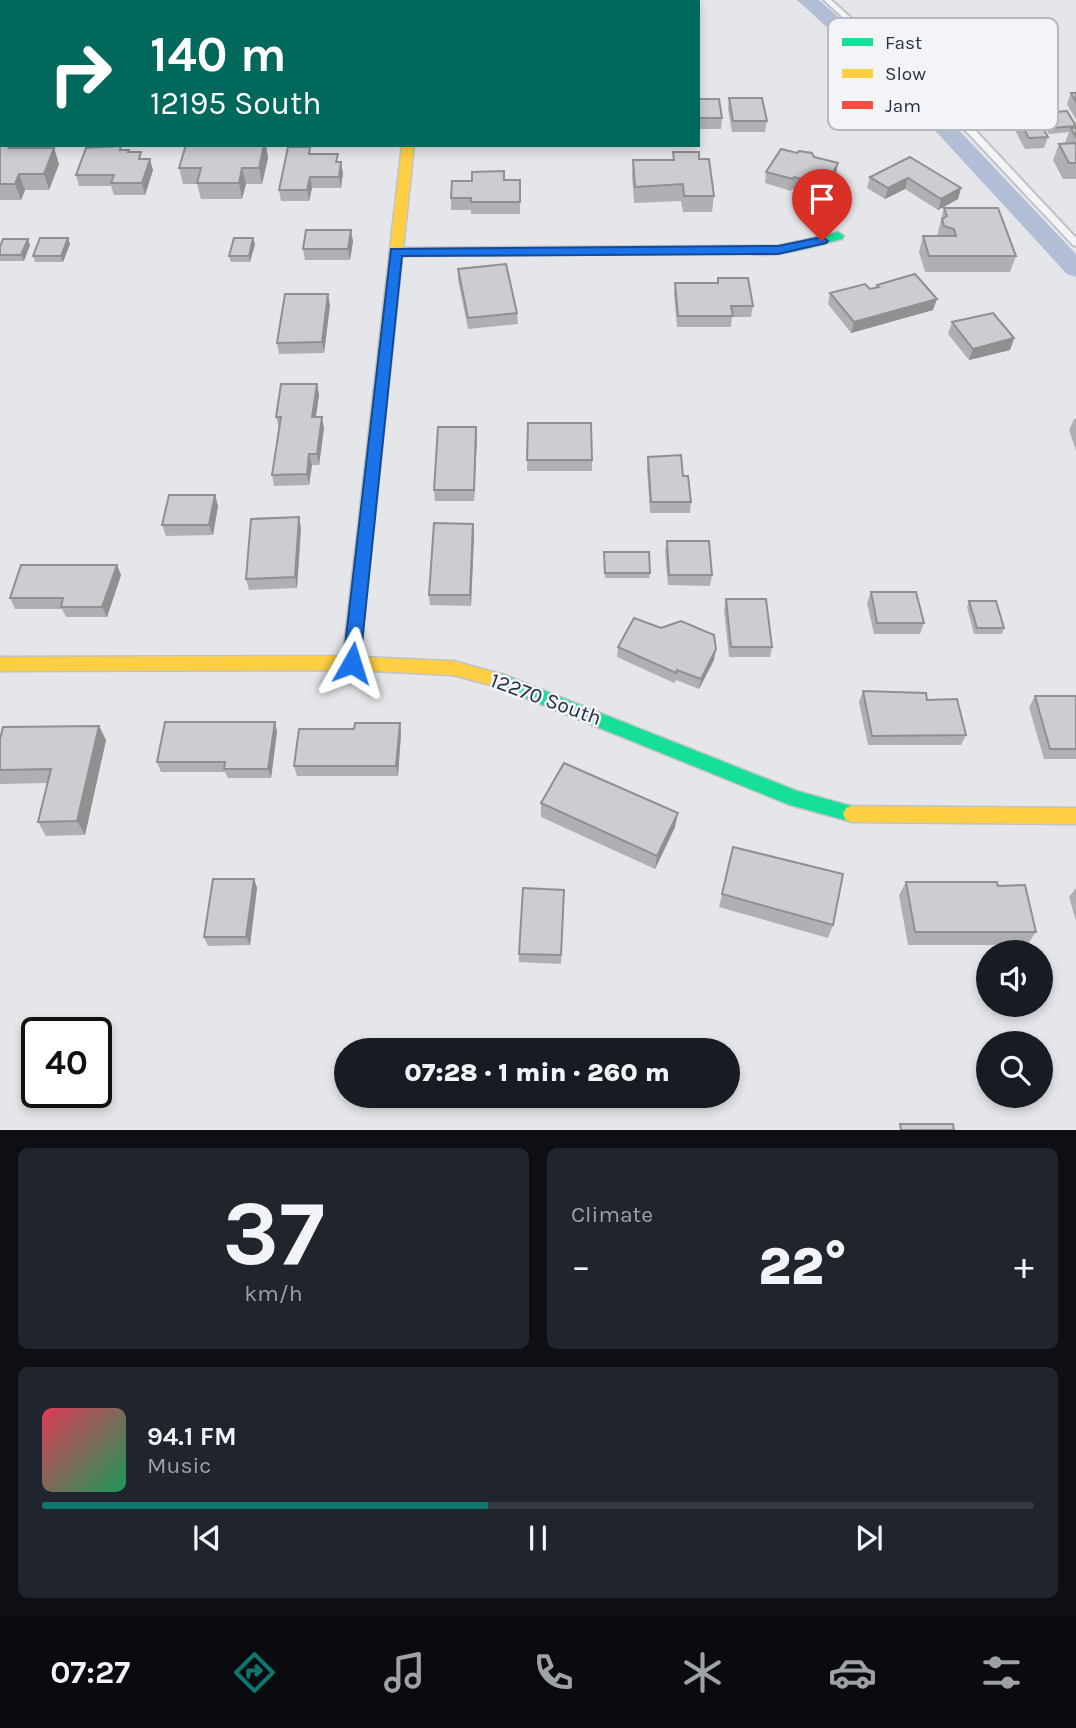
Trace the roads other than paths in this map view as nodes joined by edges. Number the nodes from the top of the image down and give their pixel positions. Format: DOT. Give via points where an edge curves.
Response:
graph roads {
  1 [pos="827,0"];
  2 [pos="847,18"];
  3 [pos="970,130"];
  4 [pos="408,147"];
  5 [pos="838,236"];
  6 [pos="1076,243"];
  7 [pos="396,252"];
  8 [pos="352,663"];
  9 [pos="0,664"];
  10 [pos="1076,816"];
  1 -- 2 [label="lane"];
  3 -- 6 [label="lane"];
  4 -- 7 [label="street"];
  5 -- 7 [label="street" via="778,250"];
  7 -- 8 [label="street"];
  8 -- 9 [label="street, 12270 South"];
  8 -- 10 [label="street, 12270 South" via="453,668 514,684 796,799 856,815"];
}
